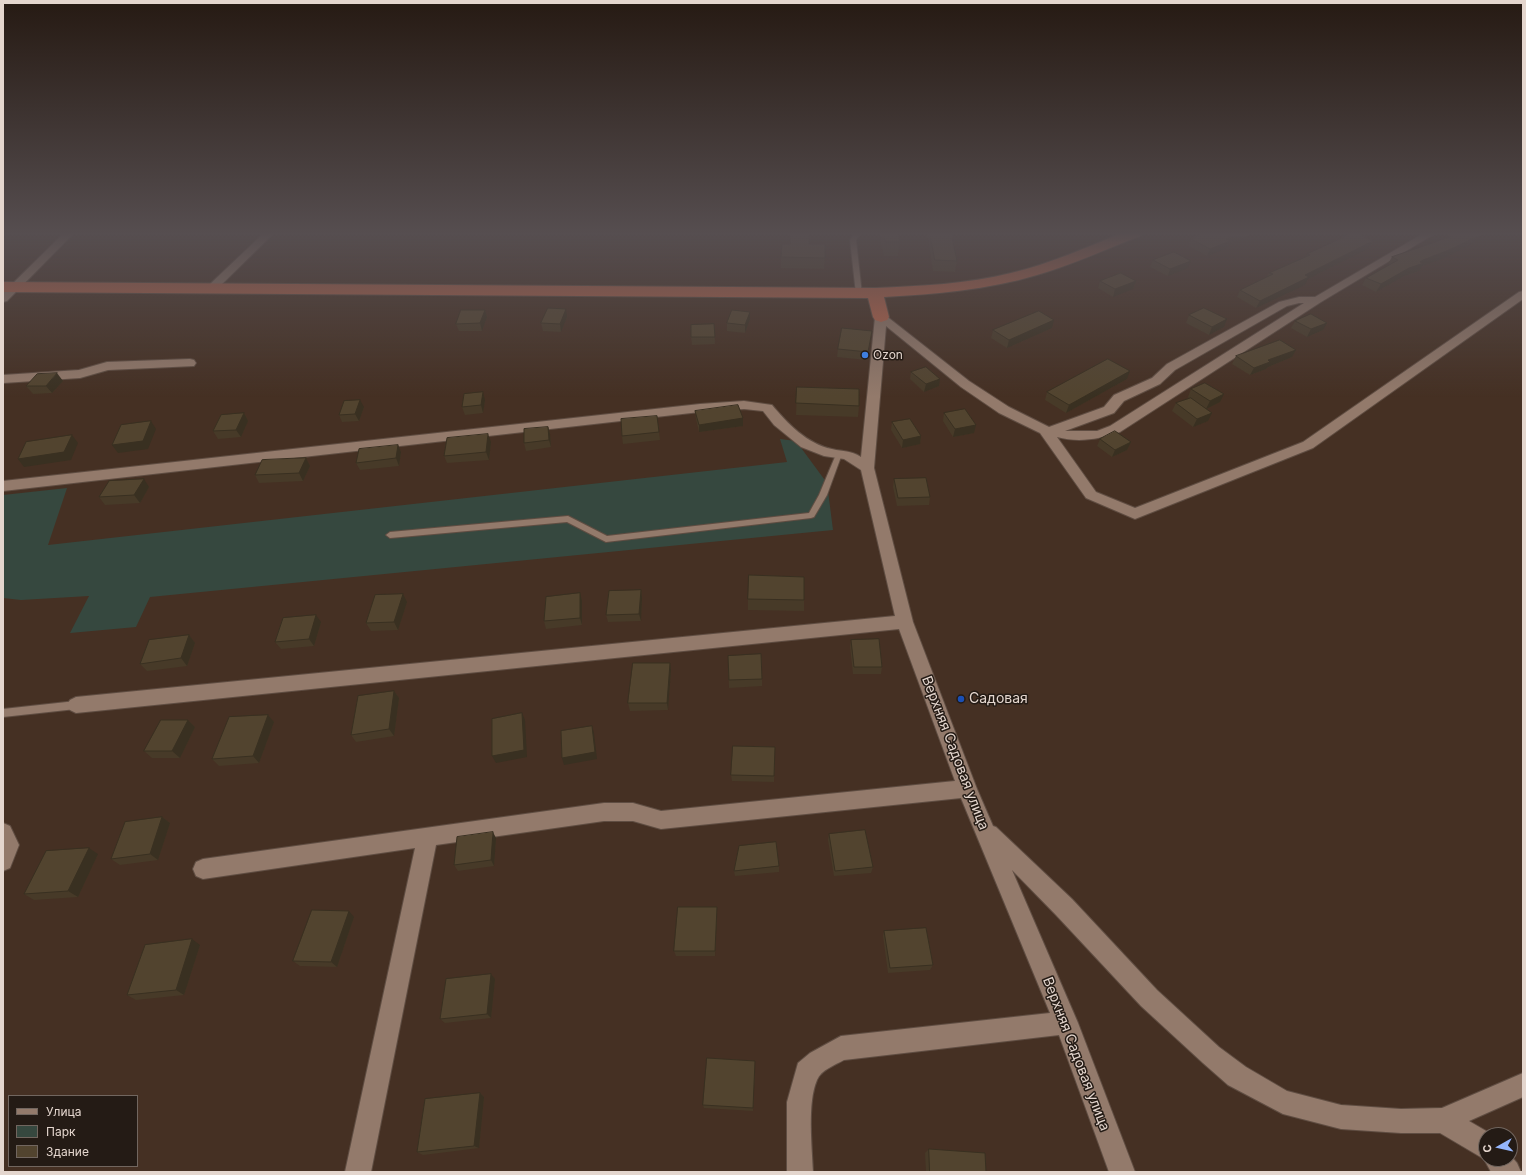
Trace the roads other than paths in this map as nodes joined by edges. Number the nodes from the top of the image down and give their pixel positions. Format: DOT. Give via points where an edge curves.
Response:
graph roads {
  1 [pos="8,287"];
  2 [pos="178,288"];
  3 [pos="212,288"];
  4 [pos="858,288"];
  5 [pos="943,288"];
  6 [pos="1338,288"];
  7 [pos="875,293"];
  8 [pos="859,294"];
  9 [pos="1523,294"];
  10 [pos="3,298"];
  11 [pos="1317,300"];
  12 [pos="881,317"];
  13 [pos="190,363"];
  14 [pos="3,379"];
  15 [pos="1048,431"];
  16 [pos="839,454"];
  17 [pos="867,468"];
  18 [pos="3,486"];
  19 [pos="390,535"];
  20 [pos="905,622"];
  21 [pos="76,704"];
  22 [pos="3,712"];
  23 [pos="967,789"];
  24 [pos="984,830"];
  25 [pos="3,833"];
  26 [pos="428,836"];
  27 [pos="3,861"];
  28 [pos="203,869"];
  29 [pos="1066,1023"];
  30 [pos="1523,1085"];
  31 [pos="1442,1120"];
  32 [pos="1478,1140"];
  33 [pos="358,1172"];
  34 [pos="800,1172"];
  35 [pos="1122,1172"];
  1 -- 10 [label="street"];
  2 -- 3 [label="highway"];
  3 -- 8 [label="highway"];
  4 -- 8 [label="lane"];
  5 -- 7 [label="highway"];
  6 -- 11 [label="street"];
  7 -- 8 [label="highway"];
  7 -- 12 [label="highway"];
  9 -- 15 [label="street" via="1308,445 1135,514 1091,495"];
  11 -- 15 [label="street" via="1299,300 1283,304 1171,367 1156,381 1119,398 1109,410"];
  11 -- 15 [label="street" via="1114,429 1098,435 1065,435"];
  12 -- 15 [label="street" via="965,384 1004,410"];
  12 -- 17 [label="street, Верхняя Садовая улица"];
  13 -- 14 [label="street" via="108,366 80,374"];
  16 -- 17 [label="street" via="848,455"];
  16 -- 18 [label="street" via="806,444 779,422 767,408 744,405"];
  16 -- 19 [label="lane" via="823,495 811,515 606,539 568,519"];
  17 -- 20 [label="street, Верхняя Садовая улица"];
  20 -- 21 [label="street"];
  20 -- 23 [label="street, Верхняя Садовая улица"];
  21 -- 22 [label="lane"];
  23 -- 24 [label="street, Верхняя Садовая улица"];
  23 -- 26 [label="street" via="661,820 633,812 604,812"];
  24 -- 29 [label="street, Верхняя Садовая улица"];
  24 -- 31 [label="street" via="1064,907 1149,998 1237,1076 1283,1102 1341,1117 1401,1121"];
  25 -- 27 [label="street" via="9,845"];
  26 -- 28 [label="street"];
  26 -- 33 [label="street"];
  29 -- 34 [label="street" via="841,1048 818,1061 807,1072 799,1102"];
  29 -- 35 [label="street, Верхняя Садовая улица"];
  30 -- 31 [label="street"];
  31 -- 32 [label="street"];
}
